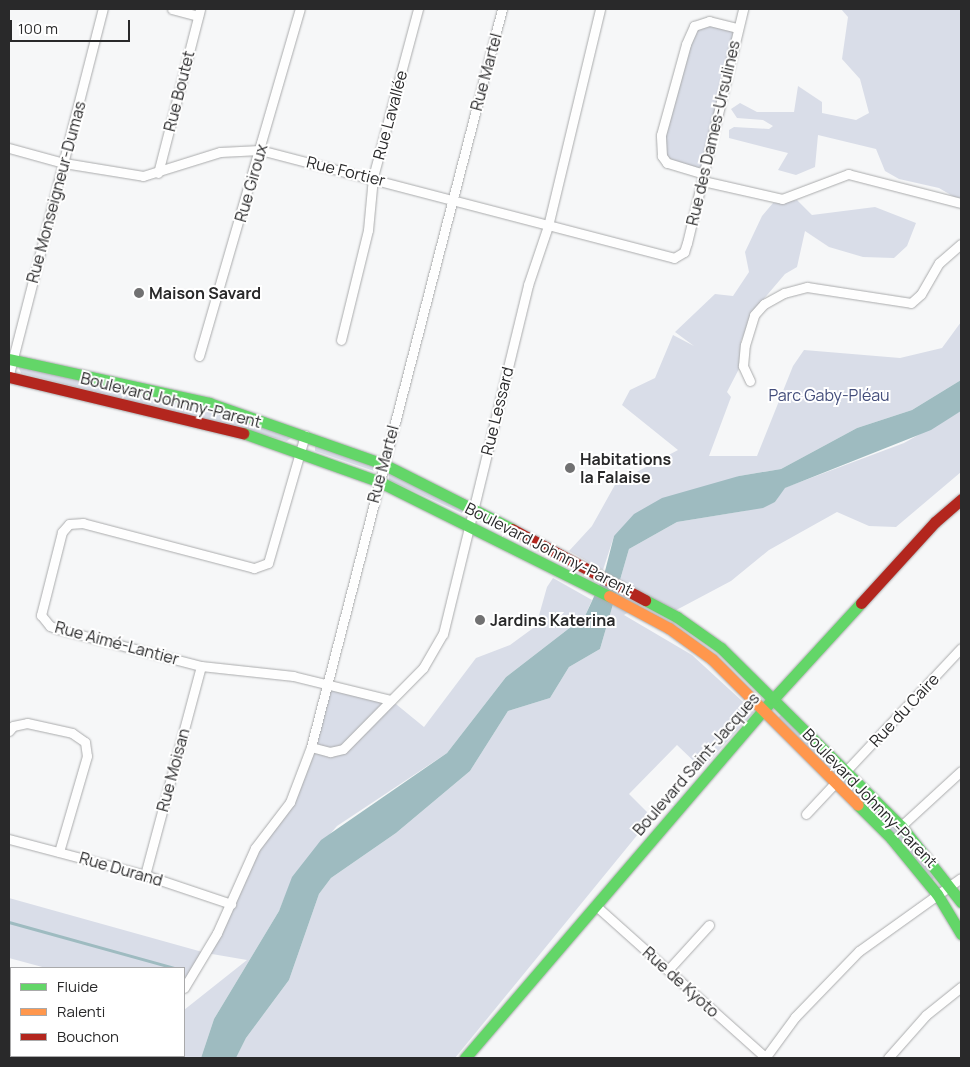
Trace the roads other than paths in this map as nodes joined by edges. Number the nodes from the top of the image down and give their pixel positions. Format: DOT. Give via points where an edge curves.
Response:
graph roads {
  1 [pos="103,9"];
  2 [pos="172,9"];
  3 [pos="300,9"];
  4 [pos="418,9"];
  5 [pos="502,9"];
  6 [pos="600,9"];
  7 [pos="743,9"];
  8 [pos="199,12"];
  9 [pos="738,28"];
  10 [pos="9,148"];
  11 [pos="260,150"];
  12 [pos="64,163"];
  13 [pos="158,173"];
  14 [pos="373,177"];
  15 [pos="704,177"];
  16 [pos="452,200"];
  17 [pos="961,203"];
  18 [pos="548,226"];
  19 [pos="961,244"];
  20 [pos="680,256"];
  21 [pos="341,340"];
  22 [pos="199,356"];
  23 [pos="11,360"];
  24 [pos="9,375"];
  25 [pos="750,380"];
  26 [pos="305,435"];
  27 [pos="300,451"];
  28 [pos="384,464"];
  29 [pos="378,481"];
  30 [pos="961,499"];
  31 [pos="474,508"];
  32 [pos="471,526"];
  33 [pos="961,648"];
  34 [pos="201,666"];
  35 [pos="327,682"];
  36 [pos="773,699"];
  37 [pos="391,700"];
  38 [pos="764,711"];
  39 [pos="9,731"];
  40 [pos="311,747"];
  41 [pos="846,771"];
  42 [pos="961,771"];
  43 [pos="835,783"];
  44 [pos="806,814"];
  45 [pos="901,826"];
  46 [pos="9,839"];
  47 [pos="59,852"];
  48 [pos="145,875"];
  49 [pos="961,878"];
  50 [pos="949,886"];
  51 [pos="937,894"];
  52 [pos="961,902"];
  53 [pos="231,904"];
  54 [pos="595,905"];
  55 [pos="709,925"];
  56 [pos="961,934"];
  57 [pos="668,970"];
  58 [pos="185,986"];
  59 [pos="961,986"];
  60 [pos="465,1058"];
  61 [pos="765,1058"];
  62 [pos="888,1058"];
  1 -- 12 [label="street, Rue Monseigneur-Dumas"];
  2 -- 8 [label="street"];
  3 -- 11 [label="street, Rue Giroux"];
  4 -- 14 [label="street, Rue Lavallée"];
  5 -- 16 [label="street, Rue Martel"];
  6 -- 18 [label="street, Rue Lessard"];
  7 -- 9 [label="street, Rue des Dames-Ursulines"];
  8 -- 13 [label="street, Rue Boutet"];
  9 -- 15 [label="street, Rue des Dames-Ursulines"];
  9 -- 15 [label="street" via="709,21 694,26 661,135 662,156 667,163"];
  10 -- 12 [label="street, Rue Fortier"];
  11 -- 13 [label="street, Rue Fortier" via="238,149 203,156"];
  11 -- 14 [label="street, Rue Fortier"];
  11 -- 22 [label="street, Rue Giroux"];
  12 -- 13 [label="street, Rue Fortier" via="127,175"];
  12 -- 23 [label="street, Rue Monseigneur-Dumas"];
  14 -- 16 [label="street, Rue Fortier"];
  14 -- 21 [label="street, Rue Lavallée" via="368,230"];
  15 -- 17 [label="street" via="782,199 848,174"];
  15 -- 20 [label="street, Rue des Dames-Ursulines" via="687,243"];
  16 -- 18 [label="street, Rue Fortier"];
  16 -- 28 [label="street, Rue Martel"];
  18 -- 20 [label="street, Rue Fortier" via="669,259"];
  18 -- 31 [label="street, Rue Lessard" via="528,284"];
  19 -- 25 [label="street" via="939,263 912,303 807,287 784,293 764,304 754,315 745,345 743,366"];
  23 -- 24 [label="street, Rue Monseigneur-Dumas"];
  23 -- 26 [label="street, Boulevard Johnny-Parent" via="209,403"];
  24 -- 27 [label="street, Boulevard Johnny-Parent" via="241,433"];
  26 -- 27 [label="street, Rue Aimé-Lantier"];
  26 -- 28 [label="street, Boulevard Johnny-Parent"];
  27 -- 29 [label="street, Boulevard Johnny-Parent"];
  27 -- 34 [label="street, Rue Aimé-Lantier" via="272,558 262,567 254,568 82,523 70,524 62,532 41,610 46,622 58,630"];
  28 -- 29 [label="street, Rue Martel"];
  28 -- 31 [label="street, Boulevard Johnny-Parent"];
  29 -- 32 [label="street, Boulevard Johnny-Parent"];
  29 -- 35 [label="street, Rue Martel"];
  30 -- 36 [label="street, Boulevard Saint-Jacques"];
  31 -- 32 [label="street, Rue Lessard"];
  31 -- 36 [label="street, Boulevard Johnny-Parent" via="677,617 721,648"];
  32 -- 37 [label="street, Rue Lessard" via="443,634 423,668"];
  32 -- 38 [label="street, Boulevard Johnny-Parent" via="669,628 712,659"];
  33 -- 41 [label="street, Rue du Caire"];
  34 -- 35 [label="street, Rue Aimé-Lantier"];
  34 -- 48 [label="street, Rue Moisan"];
  35 -- 37 [label="street, Rue Aimé-Lantier"];
  35 -- 40 [label="street, Rue Martel"];
  36 -- 38 [label="street, Boulevard Saint-Jacques"];
  36 -- 41 [label="street, Boulevard Johnny-Parent"];
  37 -- 40 [label="street, Rue Lessard" via="343,749 330,752"];
  38 -- 43 [label="street, Boulevard Johnny-Parent"];
  38 -- 54 [label="street, Boulevard Saint-Jacques"];
  39 -- 47 [label="street" via="13,726 27,723 72,732 85,742 87,756"];
  40 -- 53 [label="street, Rue Martel" via="298,788 255,848"];
  41 -- 45 [label="street, Boulevard Johnny-Parent"];
  42 -- 45 [label="street"];
  43 -- 44 [label="street"];
  43 -- 51 [label="street, Boulevard Johnny-Parent" via="891,838"];
  45 -- 50 [label="street, Boulevard Johnny-Parent"];
  46 -- 47 [label="street, Rue Durand"];
  47 -- 48 [label="street, Rue Durand"];
  48 -- 53 [label="street, Rue Durand"];
  49 -- 50 [label="street"];
  50 -- 51 [label="street"];
  50 -- 52 [label="street, Boulevard Johnny-Parent"];
  51 -- 56 [label="street, Boulevard Johnny-Parent"];
  51 -- 61 [label="street" via="858,951 800,1010"];
  53 -- 58 [label="street, Rue Martel"];
  54 -- 57 [label="street, Rue de Kyoto"];
  54 -- 60 [label="street, Boulevard Saint-Jacques"];
  55 -- 57 [label="street"];
  57 -- 61 [label="street, Rue de Kyoto"];
  59 -- 62 [label="street" via="926,1015"];
}
